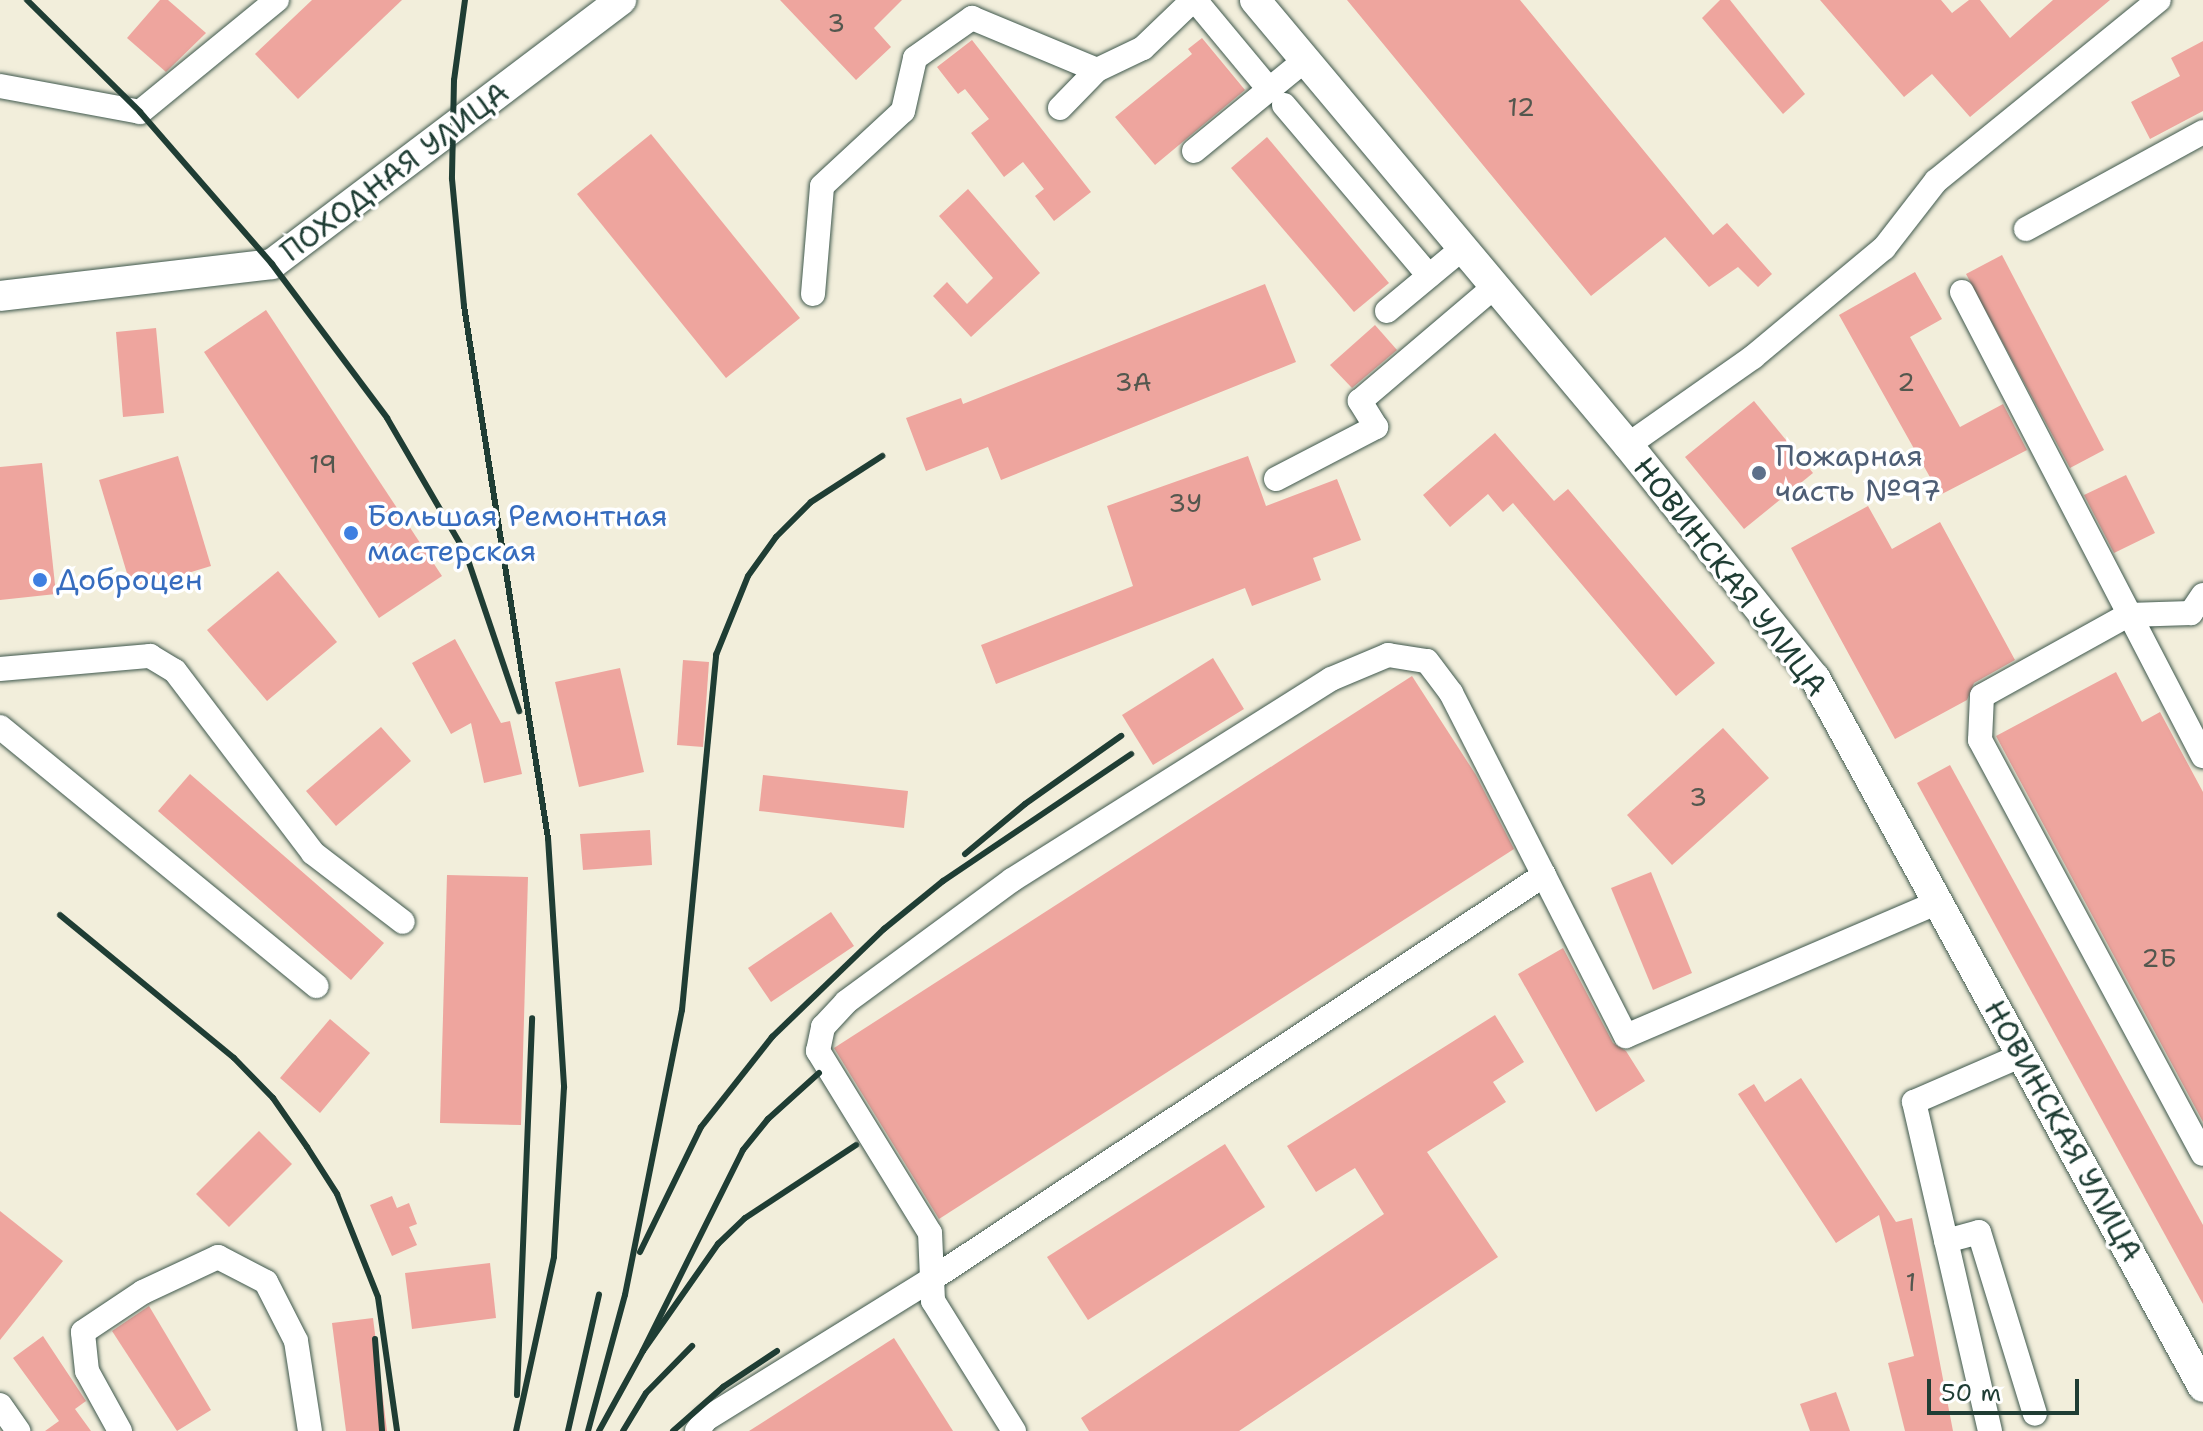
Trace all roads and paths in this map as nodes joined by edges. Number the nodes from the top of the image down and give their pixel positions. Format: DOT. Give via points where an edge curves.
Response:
graph roads {
  1 [pos="621,0"];
  2 [pos="1194,0"];
  3 [pos="1255,0"];
  4 [pos="2159,0"];
  5 [pos="266,4"];
  6 [pos="1305,60"];
  7 [pos="1097,70"];
  8 [pos="0,86"];
  9 [pos="1276,97"];
  10 [pos="1060,108"];
  11 [pos="2203,132"];
  12 [pos="1194,151"];
  13 [pos="2026,229"];
  14 [pos="1463,248"];
  15 [pos="1429,276"];
  16 [pos="1495,286"];
  17 [pos="1962,292"];
  18 [pos="813,294"];
  19 [pos="0,296"];
  20 [pos="1387,311"];
  21 [pos="1628,445"];
  22 [pos="1276,479"];
  23 [pos="2203,595"];
  24 [pos="2128,615"];
  25 [pos="0,669"];
  26 [pos="0,727"];
  27 [pos="2203,756"];
  28 [pos="1544,875"];
  29 [pos="1936,903"];
  30 [pos="403,922"];
  31 [pos="316,986"];
  32 [pos="2022,1055"];
  33 [pos="2203,1154"];
  34 [pos="1946,1241"];
  35 [pos="929,1281"];
  36 [pos="2203,1387"];
  37 [pos="0,1405"];
  38 [pos="2035,1414"];
  39 [pos="18,1431"];
  40 [pos="120,1431"];
  41 [pos="310,1431"];
  42 [pos="697,1431"];
  43 [pos="1014,1431"];
  44 [pos="1990,1431"];
  1 -- 19 [label="main road, ПОХОДНАЯ УЛИЦА" via="272,264"];
  2 -- 7 [label="street" via="1143,48"];
  2 -- 9 [label="street"];
  3 -- 6 [label="main road, НОВИНСКАЯ УЛИЦА"];
  4 -- 21 [label="street" via="1936,181 1873,258 1753,357"];
  5 -- 8 [label="street" via="140,112"];
  6 -- 9 [label="street"];
  6 -- 14 [label="main road, НОВИНСКАЯ УЛИЦА"];
  7 -- 10 [label="street"];
  7 -- 18 [label="street" via="972,18 915,58 903,111 822,186"];
  9 -- 12 [label="street"];
  9 -- 15 [label="street"];
  11 -- 13 [label="street"];
  14 -- 15 [label="street"];
  14 -- 16 [label="main road, НОВИНСКАЯ УЛИЦА"];
  15 -- 20 [label="street"];
  16 -- 21 [label="main road, НОВИНСКАЯ УЛИЦА"];
  16 -- 22 [label="street" via="1360,401 1376,427"];
  17 -- 24 [label="street"];
  21 -- 29 [label="main road, НОВИНСКАЯ УЛИЦА" via="1815,678"];
  23 -- 24 [label="street" via="2191,613"];
  24 -- 27 [label="street"];
  24 -- 33 [label="street" via="1982,696 1980,740"];
  25 -- 30 [label="street" via="150,656 175,671 313,853"];
  26 -- 31 [label="street"];
  28 -- 29 [label="street" via="1626,1036"];
  28 -- 35 [label="street"];
  28 -- 35 [label="street" via="1451,693 1427,661 1388,655 1331,679 1012,880 846,1002 823,1027 818,1051 930,1233"];
  29 -- 32 [label="main road, НОВИНСКАЯ УЛИЦА"];
  32 -- 34 [label="street" via="1914,1102"];
  32 -- 36 [label="main road, НОВИНСКАЯ УЛИЦА"];
  34 -- 38 [label="street" via="1979,1232"];
  34 -- 44 [label="street"];
  35 -- 42 [label="street" via="706,1419"];
  35 -- 43 [label="street" via="933,1301"];
  37 -- 39 [label="street"];
  40 -- 41 [label="street" via="87,1371 83,1332 143,1292 218,1257 266,1282 296,1341"];
}
